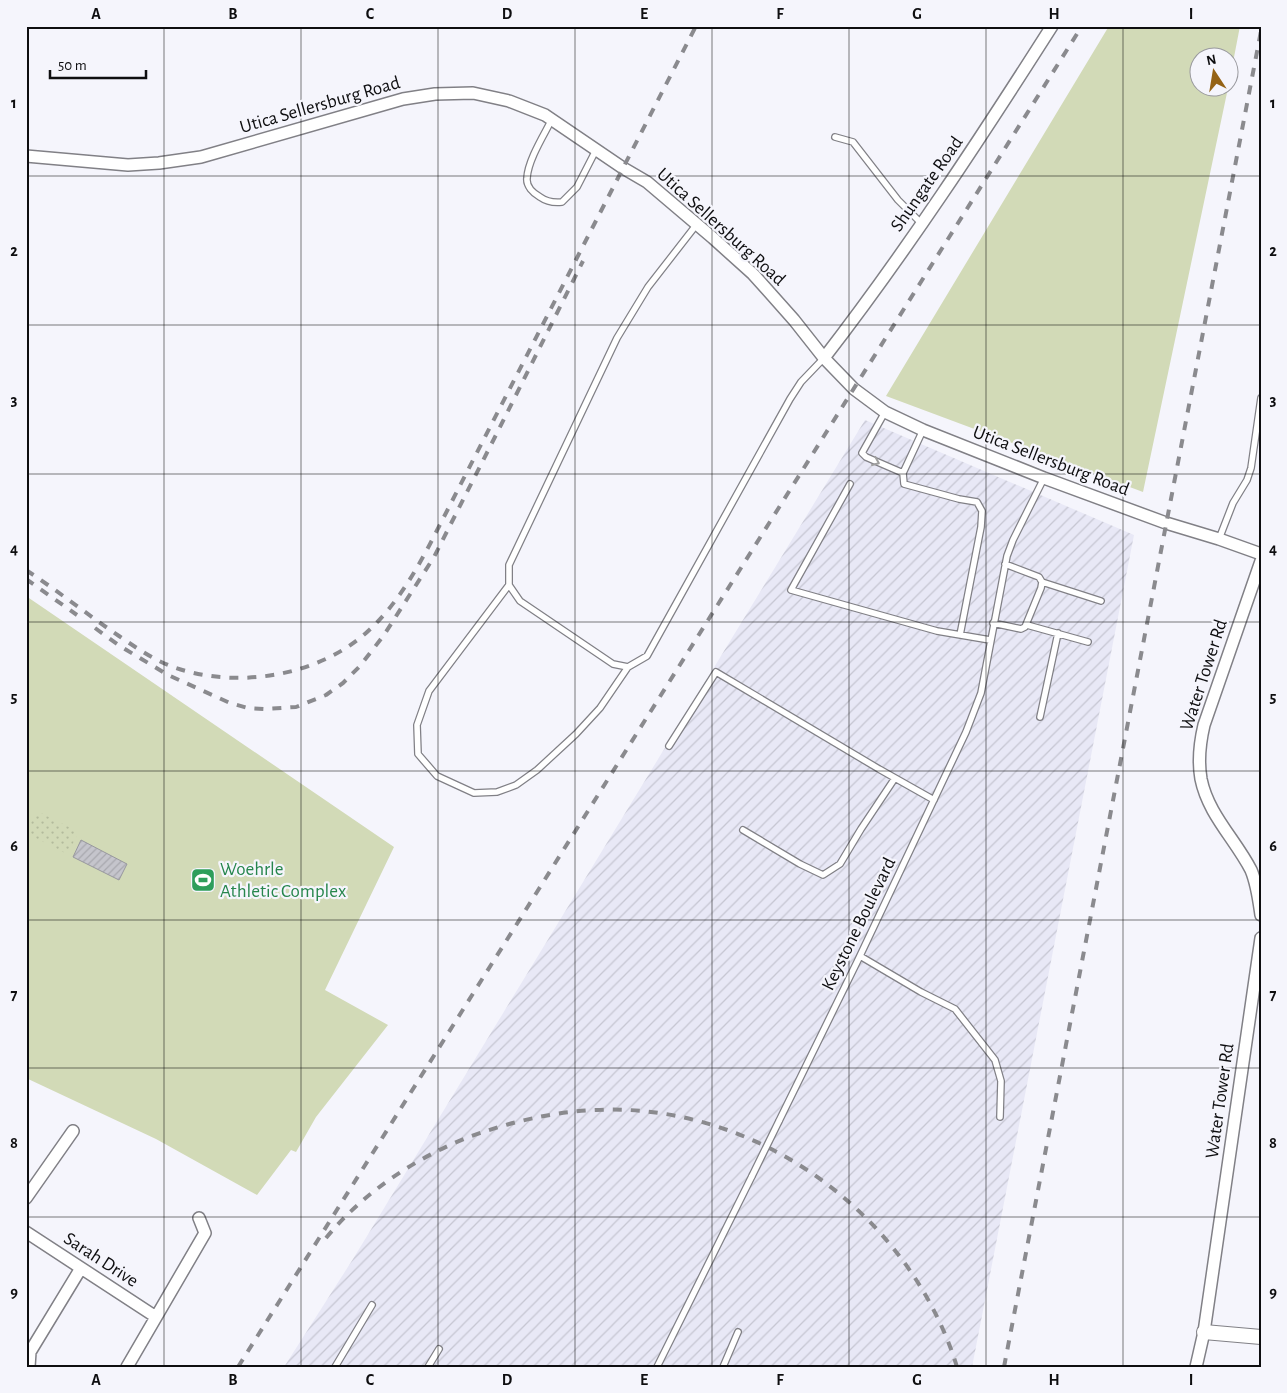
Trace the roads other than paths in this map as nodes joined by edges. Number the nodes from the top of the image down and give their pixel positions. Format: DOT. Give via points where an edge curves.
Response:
graph roads {
  1 [pos="1052,26"];
  2 [pos="552,119"];
  3 [pos="835,137"];
  4 [pos="596,150"];
  5 [pos="26,156"];
  6 [pos="921,223"];
  7 [pos="697,224"];
  8 [pos="824,358"];
  9 [pos="1261,398"];
  10 [pos="884,412"];
  11 [pos="923,430"];
  12 [pos="903,473"];
  13 [pos="1044,478"];
  14 [pos="850,484"];
  15 [pos="1219,539"];
  16 [pos="1261,554"];
  17 [pos="1261,560"];
  18 [pos="1005,564"];
  19 [pos="1042,582"];
  20 [pos="509,585"];
  21 [pos="1101,601"];
  22 [pos="993,623"];
  23 [pos="1027,624"];
  24 [pos="1058,633"];
  25 [pos="960,635"];
  26 [pos="990,640"];
  27 [pos="1088,642"];
  28 [pos="628,666"];
  29 [pos="1040,717"];
  30 [pos="669,746"];
  31 [pos="895,778"];
  32 [pos="934,800"];
  33 [pos="743,830"];
  34 [pos="1261,915"];
  35 [pos="1261,938"];
  36 [pos="860,956"];
  37 [pos="1000,1117"];
  38 [pos="73,1131"];
  39 [pos="26,1198"];
  40 [pos="198,1218"];
  41 [pos="26,1232"];
  42 [pos="82,1268"];
  43 [pos="372,1305"];
  44 [pos="156,1316"];
  45 [pos="738,1332"];
  46 [pos="1204,1332"];
  47 [pos="1261,1338"];
  48 [pos="439,1349"];
  49 [pos="29,1367"];
  50 [pos="127,1367"];
  51 [pos="335,1367"];
  52 [pos="428,1367"];
  53 [pos="657,1367"];
  54 [pos="723,1367"];
  55 [pos="1196,1367"];
  1 -- 6 [label="street, Shungate Road"];
  2 -- 4 [label="street, Utica Sellersburg Road"];
  2 -- 4 [label="lane" via="530,165 527,179 534,193 554,203 562,202 577,187"];
  2 -- 5 [label="street, Utica Sellersburg Road" via="509,101 473,93 435,94 403,99 193,158 128,165"];
  3 -- 6 [label="lane" via="853,142 898,200"];
  4 -- 7 [label="street, Utica Sellersburg Road" via="647,182"];
  6 -- 8 [label="street, Shungate Road"];
  7 -- 8 [label="street, Utica Sellersburg Road" via="753,274"];
  7 -- 20 [label="lane" via="648,287 617,338 509,565"];
  8 -- 10 [label="street, Utica Sellersburg Road" via="854,389"];
  8 -- 28 [label="lane" via="790,399 647,656"];
  9 -- 15 [label="lane" via="1251,468"];
  10 -- 11 [label="street, Utica Sellersburg Road"];
  10 -- 12 [label="lane, one-way" via="862,453"];
  11 -- 12 [label="lane"];
  11 -- 13 [label="street, Utica Sellersburg Road"];
  12 -- 25 [label="lane" via="904,484 977,502 982,511"];
  13 -- 15 [label="street, Utica Sellersburg Road"];
  13 -- 18 [label="lane, Keystone Boulevard" via="1012,540"];
  14 -- 25 [label="lane" via="790,590"];
  15 -- 16 [label="street, Utica Sellersburg Road"];
  17 -- 34 [label="street, Water Tower Rd" via="1200,744 1201,778 1207,797 1219,823 1251,872"];
  18 -- 19 [label="lane" via="1039,577"];
  18 -- 22 [label="lane, Keystone Boulevard"];
  19 -- 21 [label="lane"];
  19 -- 23 [label="lane"];
  20 -- 28 [label="lane" via="520,601 613,664"];
  20 -- 28 [label="lane" via="429,691 417,725 418,754 437,776 474,792 497,792 516,785 576,734 600,708"];
  22 -- 23 [label="lane" via="1020,629"];
  22 -- 26 [label="lane, Keystone Boulevard"];
  23 -- 24 [label="lane"];
  24 -- 27 [label="lane"];
  24 -- 29 [label="lane"];
  25 -- 26 [label="lane"];
  26 -- 32 [label="lane, Keystone Boulevard" via="981,693"];
  30 -- 31 [label="lane" via="716,672"];
  31 -- 32 [label="lane"];
  31 -- 33 [label="lane" via="840,864 824,875"];
  32 -- 36 [label="lane, Keystone Boulevard"];
  35 -- 46 [label="street, Water Tower Rd"];
  36 -- 37 [label="lane" via="955,1009 995,1060 1001,1082"];
  36 -- 53 [label="lane, Keystone Boulevard, bridge"];
  38 -- 39 [label="street"];
  40 -- 44 [label="street" via="205,1233"];
  41 -- 42 [label="street, Sarah Drive"];
  42 -- 44 [label="street, Sarah Drive"];
  42 -- 49 [label="street" via="30,1352"];
  43 -- 51 [label="lane"];
  44 -- 50 [label="street"];
  45 -- 54 [label="lane"];
  46 -- 47 [label="street"];
  46 -- 55 [label="street, Water Tower Rd"];
  48 -- 52 [label="lane"];
}
